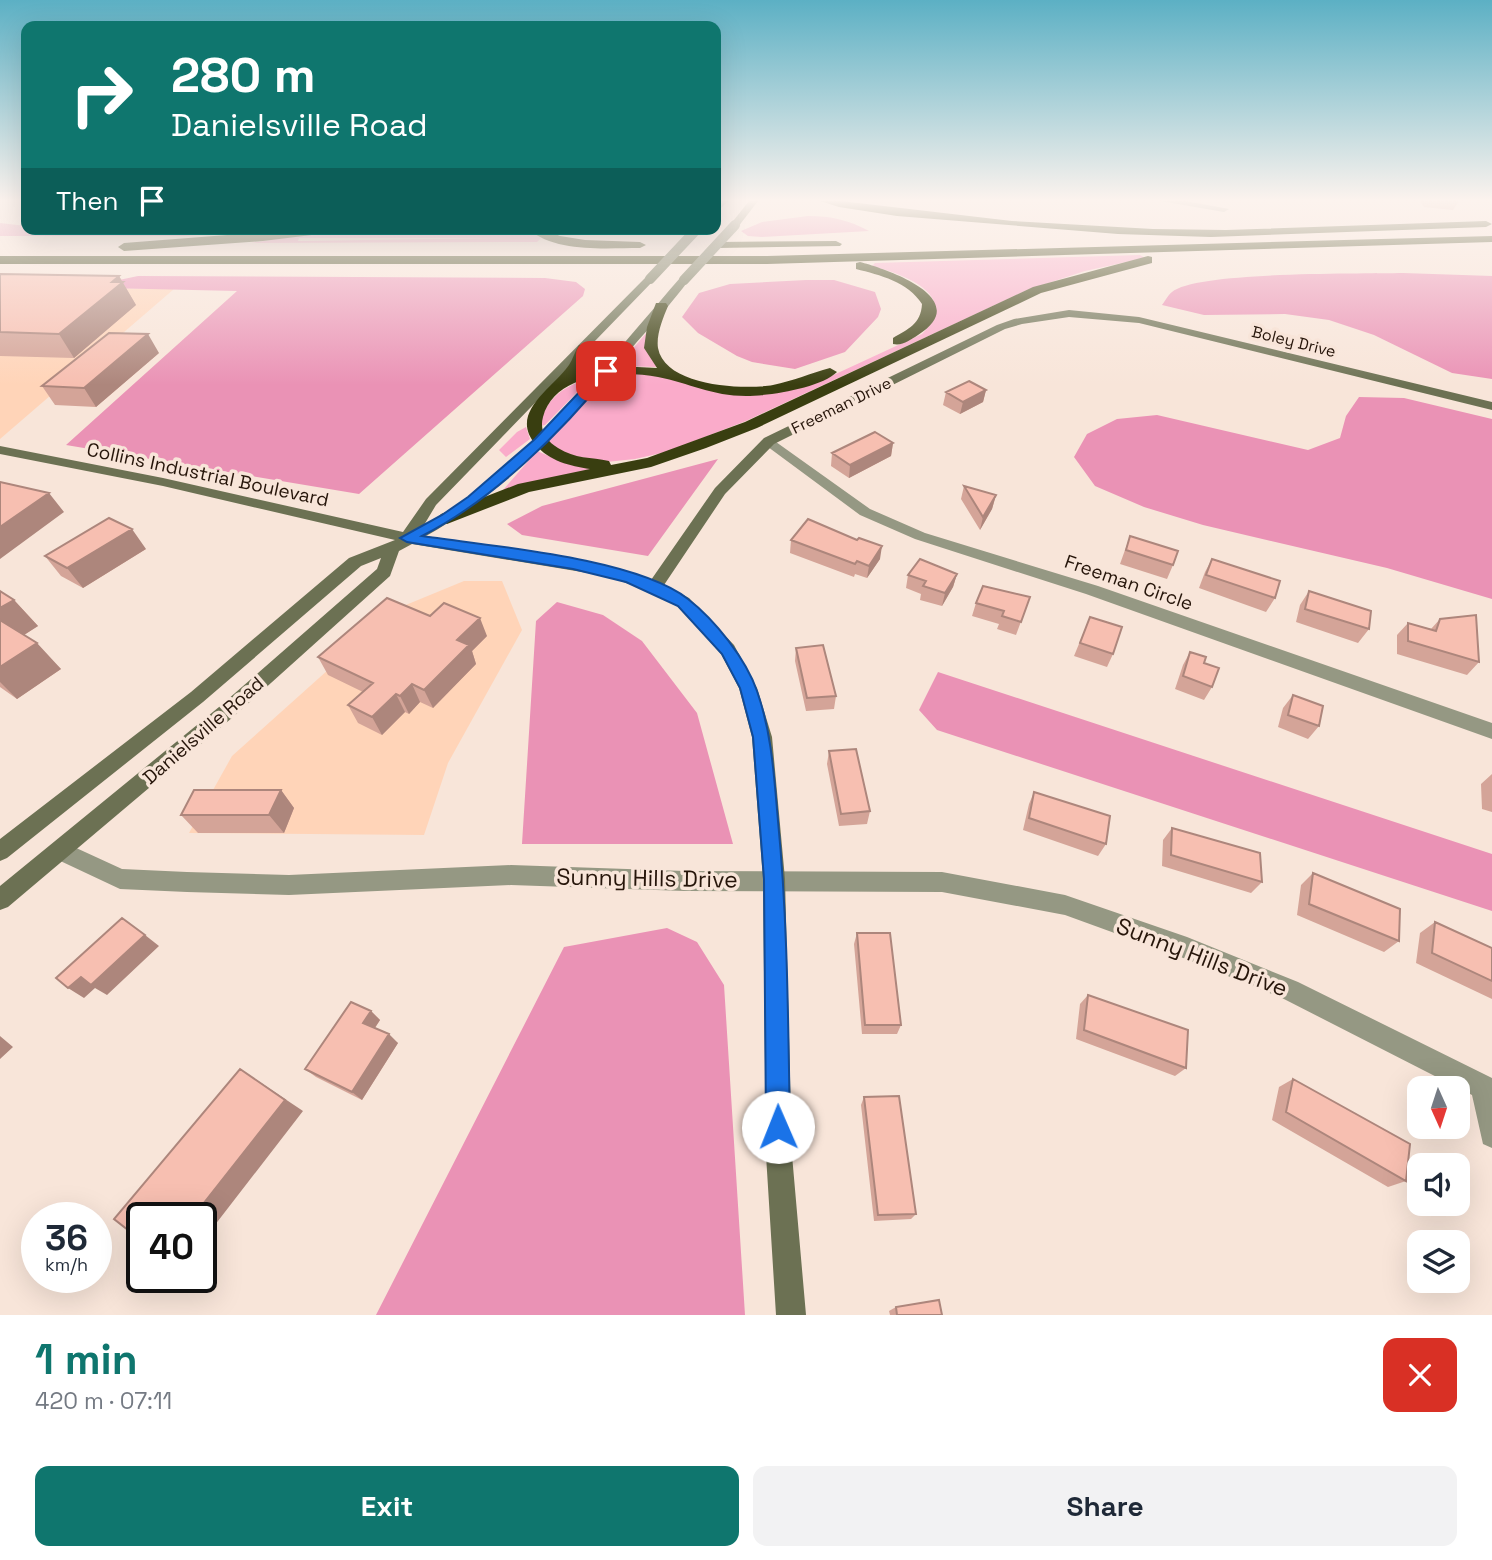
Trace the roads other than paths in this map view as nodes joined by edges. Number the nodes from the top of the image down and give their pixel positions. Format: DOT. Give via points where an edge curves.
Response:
graph roads {
  1 [pos="662,262"];
  2 [pos="700,262"];
  3 [pos="813,262"];
  4 [pos="1137,262"];
  5 [pos="661,306"];
  6 [pos="1088,313"];
  7 [pos="584,348"];
  8 [pos="606,371"];
  9 [pos="682,378"];
  10 [pos="562,381"];
  11 [pos="546,386"];
  12 [pos="1492,406"];
  13 [pos="769,441"];
  14 [pos="539,442"];
  15 [pos="0,450"];
  16 [pos="651,462"];
  17 [pos="447,518"];
  18 [pos="399,543"];
  19 [pos="655,587"];
  20 [pos="1492,731"];
  21 [pos="0,851"];
  22 [pos="61,851"];
  23 [pos="774,879"];
  24 [pos="0,900"];
  25 [pos="1488,1089"];
  26 [pos="1492,1135"];
  27 [pos="791,1315"];
  1 -- 7 [label="street, Danielsville Road, bridge"];
  2 -- 5 [label="street, Danielsville Road, bridge"];
  3 -- 9 [label="highway" via="888,273 911,283 925,295 930,307 927,321 902,340 797,386 731,390"];
  4 -- 16 [label="highway" via="1037,290 751,425"];
  5 -- 8 [label="street, Danielsville Road"];
  5 -- 9 [label="highway" via="651,348 662,365"];
  6 -- 12 [label="street, Boley Drive" via="1177,329"];
  6 -- 13 [label="street, Freeman Drive" via="1029,317 1001,327"];
  7 -- 10 [label="highway" via="577,365"];
  7 -- 11 [label="street, Danielsville Road"];
  8 -- 9 [label="highway" via="652,370"];
  8 -- 10 [label="highway"];
  8 -- 14 [label="street, Danielsville Road"];
  10 -- 11 [label="highway"];
  10 -- 14 [label="highway" via="535,413 533,435"];
  11 -- 18 [label="street, Danielsville Road" via="431,502"];
  13 -- 19 [label="street, Freeman Drive" via="727,480"];
  13 -- 20 [label="street, Freeman Circle" via="865,512 920,536 1092,590"];
  14 -- 16 [label="highway" via="578,462"];
  14 -- 17 [label="street, Danielsville Road"];
  15 -- 18 [label="street, Collins Industrial Boulevard" via="163,482"];
  16 -- 17 [label="highway" via="524,488"];
  17 -- 18 [label="street, Danielsville Road"];
  18 -- 19 [label="street" via="573,564"];
  18 -- 21 [label="street, Danielsville Road" via="355,562 197,696"];
  18 -- 22 [label="street, Danielsville Road" via="384,572"];
  19 -- 23 [label="street" via="683,602 707,627 728,650 748,688 762,737"];
  22 -- 23 [label="street, Sunny Hills Drive" via="120,879 187,883 289,885 511,875"];
  22 -- 24 [label="street, Danielsville Road"];
  23 -- 25 [label="street, Sunny Hills Drive" via="942,882 1065,905 1290,990"];
  23 -- 27 [label="street" via="779,1155"];
  25 -- 26 [label="street"];
}
